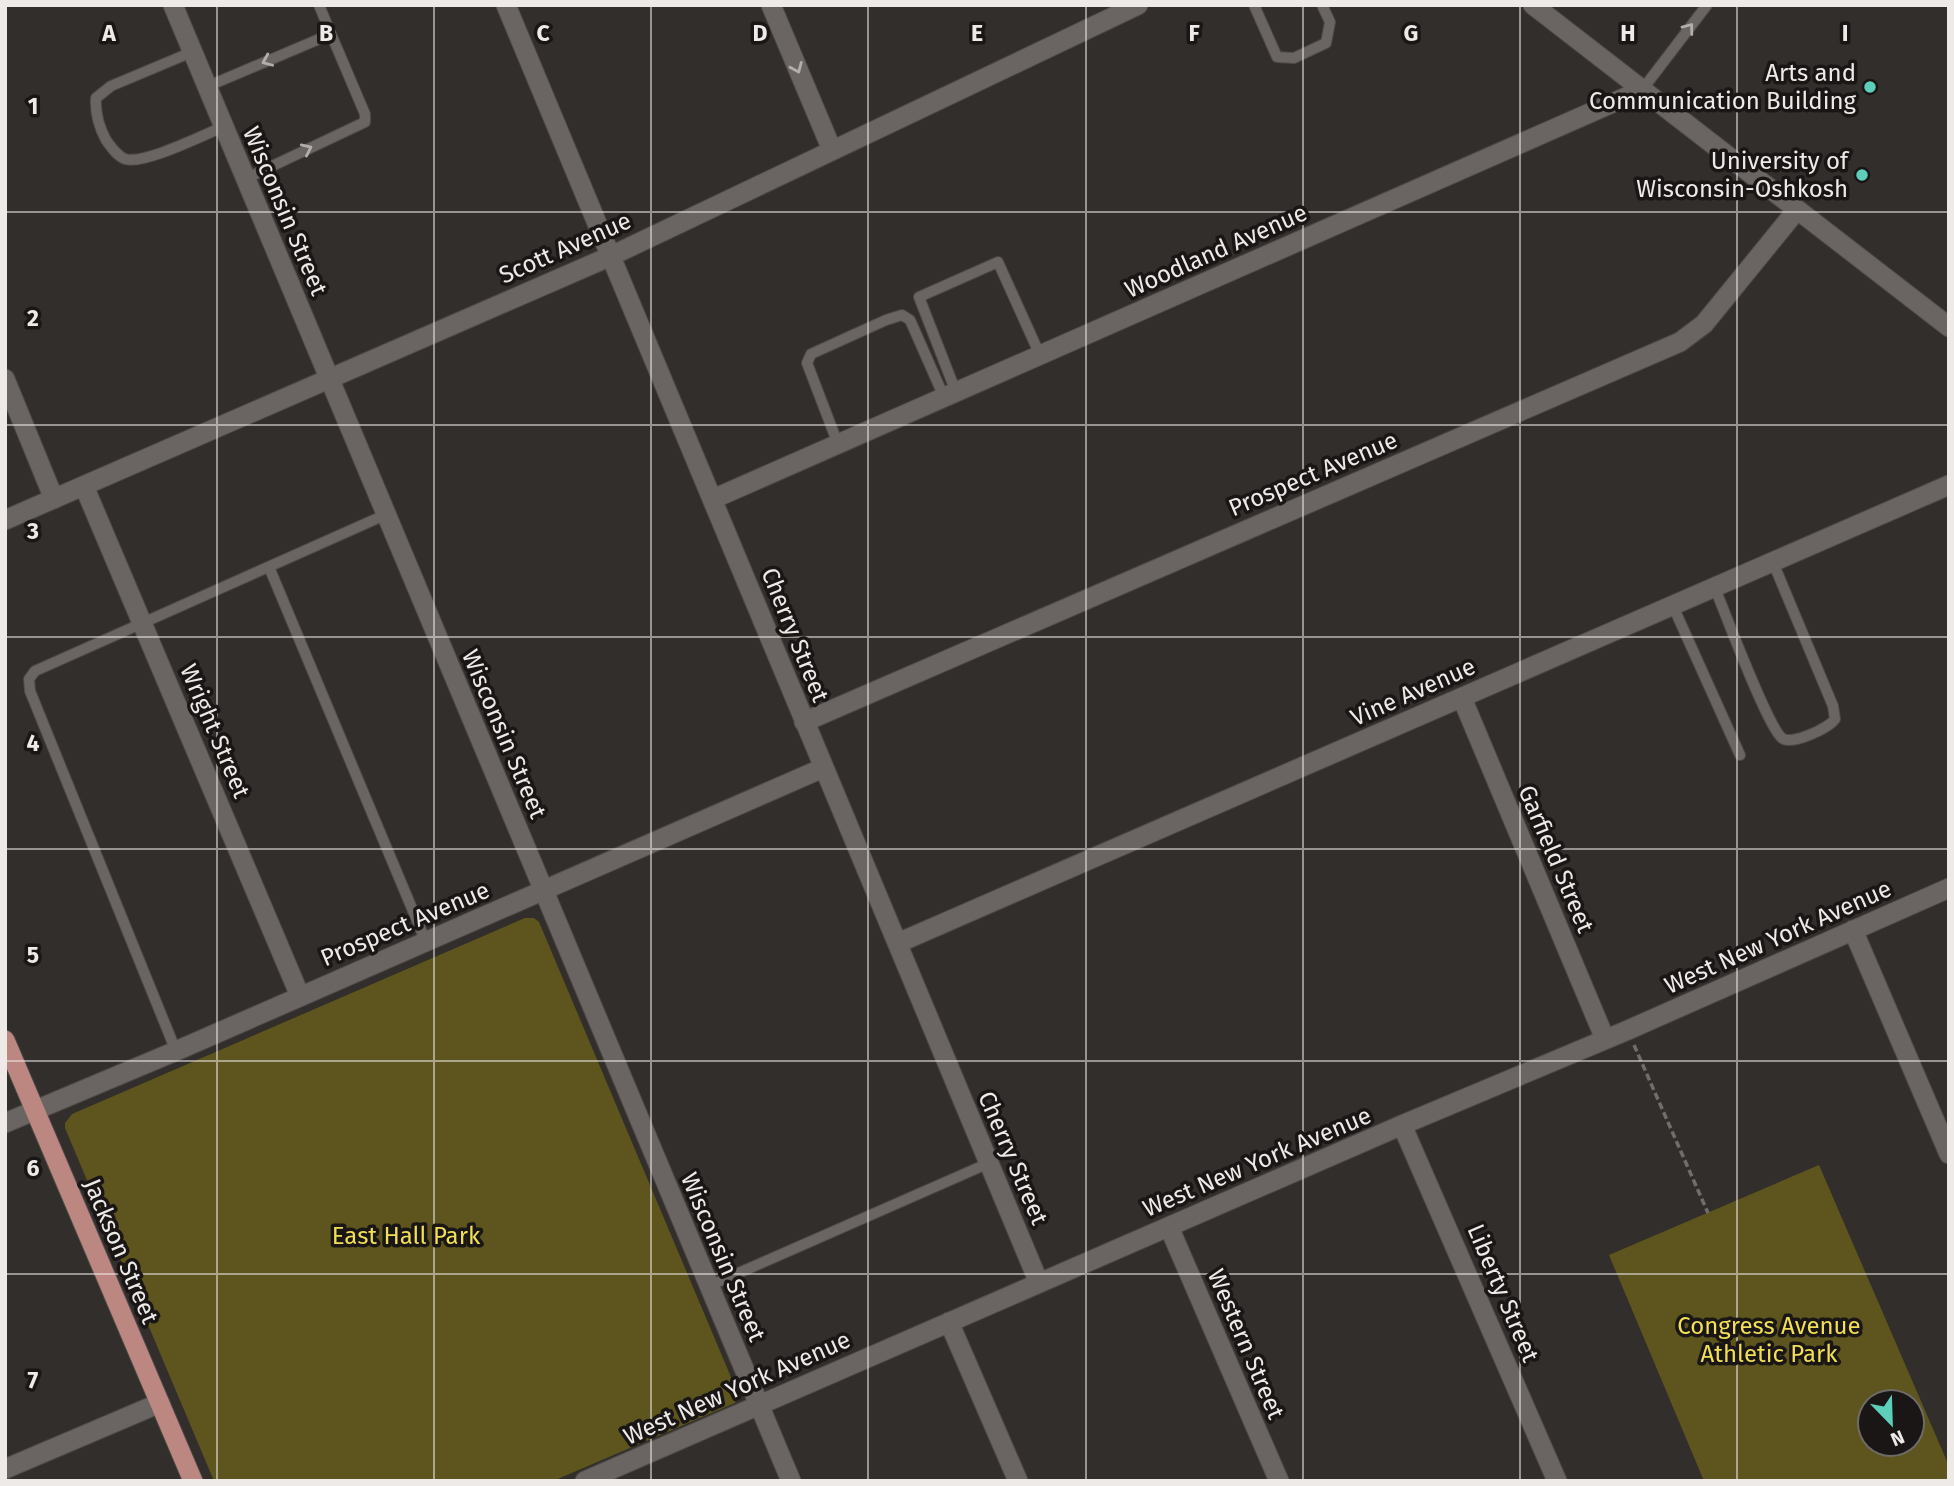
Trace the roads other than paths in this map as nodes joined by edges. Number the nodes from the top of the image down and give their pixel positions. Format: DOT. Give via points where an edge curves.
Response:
graph roads {
  1 [pos="173,5"];
  2 [pos="319,5"];
  3 [pos="506,5"];
  4 [pos="771,5"];
  5 [pos="1138,5"];
  6 [pos="1254,5"];
  7 [pos="1322,5"];
  8 [pos="1533,5"];
  9 [pos="1707,5"];
  10 [pos="331,34"];
  11 [pos="192,52"];
  12 [pos="206,87"];
  13 [pos="1642,90"];
  14 [pos="223,127"];
  15 [pos="832,150"];
  16 [pos="245,179"];
  17 [pos="1796,211"];
  18 [pos="611,256"];
  19 [pos="1949,327"];
  20 [pos="1040,355"];
  21 [pos="5,379"];
  22 [pos="329,379"];
  23 [pos="950,395"];
  24 [pos="838,444"];
  25 [pos="1949,485"];
  26 [pos="84,486"];
  27 [pos="54,499"];
  28 [pos="713,499"];
  29 [pos="387,514"];
  30 [pos="5,520"];
  31 [pos="1772,560"];
  32 [pos="269,567"];
  33 [pos="1714,586"];
  34 [pos="1672,604"];
  35 [pos="143,622"];
  36 [pos="1462,698"];
  37 [pos="804,722"];
  38 [pos="1740,755"];
  39 [pos="824,768"];
  40 [pos="1949,888"];
  41 [pos="544,892"];
  42 [pos="1853,930"];
  43 [pos="426,942"];
  44 [pos="898,943"];
  45 [pos="300,996"];
  46 [pos="5,1040"];
  47 [pos="1605,1040"];
  48 [pos="176,1051"];
  49 [pos="35,1110"];
  50 [pos="5,1123"];
  51 [pos="1402,1125"];
  52 [pos="1949,1154"];
  53 [pos="989,1164"];
  54 [pos="1169,1227"];
  55 [pos="1039,1283"];
  56 [pos="709,1286"];
  57 [pos="949,1322"];
  58 [pos="160,1403"];
  59 [pos="758,1405"];
  60 [pos="5,1469"];
  61 [pos="193,1481"];
  62 [pos="585,1481"];
  63 [pos="791,1481"];
  64 [pos="1018,1481"];
  65 [pos="1279,1481"];
  66 [pos="1557,1481"];
  1 -- 11 [label="street, Wisconsin Street"];
  2 -- 10 [label="lane"];
  3 -- 18 [label="street, Cherry Street"];
  4 -- 15 [label="street, one-way"];
  5 -- 15 [label="street, Scott Avenue"];
  6 -- 7 [label="lane" via="1277,57 1294,58 1326,43 1330,22"];
  8 -- 13 [label="street"];
  13 -- 9 [label="lane, Woodland Avenue, one-way"];
  10 -- 12 [label="lane, one-way"];
  16 -- 10 [label="lane, one-way" via="365,122"];
  11 -- 12 [label="street, Wisconsin Street"];
  11 -- 14 [label="lane" via="111,86 96,98 95,111 104,136 123,159 136,160"];
  12 -- 14 [label="street, Wisconsin Street"];
  13 -- 17 [label="street"];
  13 -- 20 [label="street, Woodland Avenue"];
  14 -- 16 [label="street, Wisconsin Street"];
  15 -- 18 [label="street, Scott Avenue"];
  16 -- 22 [label="street, Wisconsin Street"];
  17 -- 19 [label="street"];
  17 -- 37 [label="street, Prospect Avenue" via="1704,324 1680,342"];
  18 -- 22 [label="street, Scott Avenue"];
  18 -- 28 [label="street, Cherry Street"];
  20 -- 23 [label="street, Woodland Avenue"];
  20 -- 23 [label="lane" via="998,262 930,292 919,297"];
  21 -- 27 [label="street"];
  22 -- 26 [label="street, Scott Avenue"];
  22 -- 29 [label="street, Wisconsin Street"];
  23 -- 24 [label="street, Woodland Avenue"];
  23 -- 24 [label="lane" via="910,320 902,315 886,320 811,354 807,363"];
  24 -- 28 [label="street, Woodland Avenue"];
  25 -- 31 [label="street, Vine Avenue"];
  26 -- 27 [label="street, Scott Avenue"];
  26 -- 35 [label="street, Wright Street"];
  27 -- 30 [label="street, Scott Avenue"];
  28 -- 37 [label="street, Cherry Street"];
  29 -- 32 [label="lane"];
  29 -- 41 [label="street, Wisconsin Street"];
  31 -- 33 [label="street, Vine Avenue"];
  31 -- 33 [label="lane" via="1833,706 1831,726 1798,739 1782,738"];
  32 -- 35 [label="lane"];
  32 -- 43 [label="lane"];
  33 -- 34 [label="street, Vine Avenue"];
  34 -- 36 [label="street, Vine Avenue"];
  34 -- 38 [label="lane"];
  35 -- 45 [label="street, Wright Street"];
  35 -- 48 [label="lane" via="35,671 29,679"];
  36 -- 44 [label="street, Vine Avenue"];
  36 -- 47 [label="street, Garfield Street"];
  37 -- 39 [label="street, Cherry Street"];
  39 -- 41 [label="street, Prospect Avenue"];
  39 -- 44 [label="street, Cherry Street"];
  40 -- 42 [label="street, West New York Avenue"];
  41 -- 43 [label="street, Prospect Avenue"];
  41 -- 56 [label="street, Wisconsin Street"];
  42 -- 47 [label="street, West New York Avenue"];
  42 -- 52 [label="street"];
  43 -- 45 [label="street, Prospect Avenue"];
  44 -- 53 [label="street, Cherry Street"];
  45 -- 48 [label="street, Prospect Avenue"];
  46 -- 49 [label="main road, Jackson Street"];
  47 -- 51 [label="street, West New York Avenue"];
  48 -- 49 [label="street, Prospect Avenue"];
  49 -- 50 [label="street, Prospect Avenue"];
  49 -- 58 [label="main road, Jackson Street"];
  51 -- 54 [label="street, West New York Avenue"];
  51 -- 66 [label="street, Liberty Street"];
  53 -- 55 [label="street, Cherry Street"];
  53 -- 56 [label="lane"];
  54 -- 55 [label="street, West New York Avenue"];
  54 -- 65 [label="street, Western Street"];
  55 -- 57 [label="street, West New York Avenue"];
  56 -- 59 [label="street, Wisconsin Street"];
  57 -- 59 [label="street, West New York Avenue"];
  57 -- 64 [label="street"];
  58 -- 60 [label="street"];
  58 -- 61 [label="main road, Jackson Street"];
  59 -- 62 [label="street, West New York Avenue"];
  59 -- 63 [label="street, Wisconsin Street"];
}
